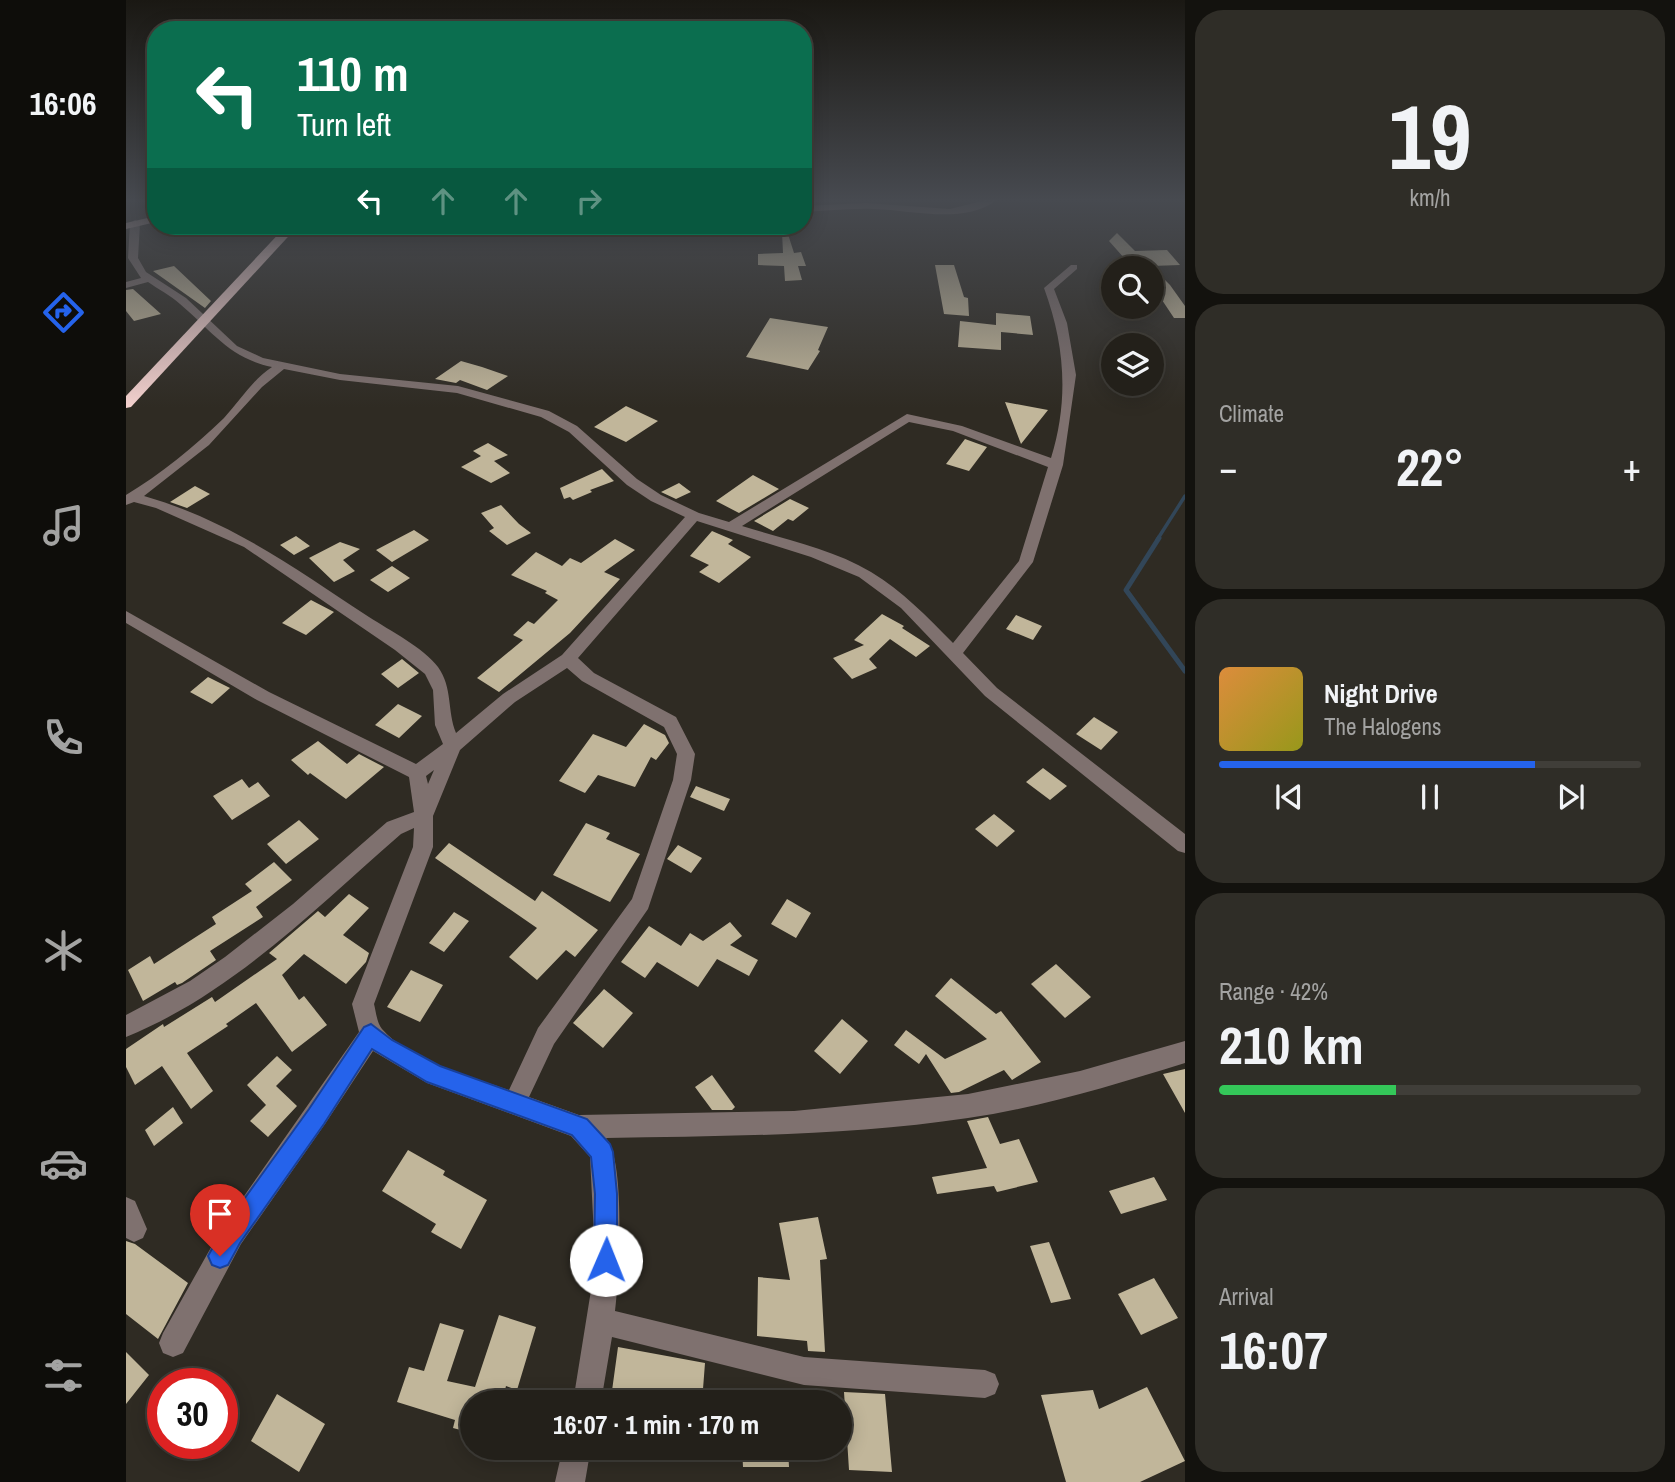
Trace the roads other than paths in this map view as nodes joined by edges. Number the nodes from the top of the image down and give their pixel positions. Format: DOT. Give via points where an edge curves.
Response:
graph roads {
  1 [pos="138,269"];
  2 [pos="252,269"];
  3 [pos="1072,269"];
  4 [pos="149,279"];
  5 [pos="126,285"];
  6 [pos="280,367"];
  7 [pos="126,404"];
  8 [pos="1056,465"];
  9 [pos="130,499"];
  10 [pos="694,516"];
  11 [pos="730,528"];
  12 [pos="126,616"];
  13 [pos="954,653"];
  14 [pos="568,659"];
  15 [pos="453,746"];
  16 [pos="416,774"];
  17 [pos="424,816"];
  18 [pos="1185,845"];
  19 [pos="126,1026"];
  20 [pos="371,1034"];
  21 [pos="1185,1052"];
  22 [pos="514,1104"];
  23 [pos="579,1127"];
  24 [pos="601,1321"];
  25 [pos="173,1343"];
  26 [pos="985,1384"];
  27 [pos="589,1390"];
  28 [pos="574,1460"];
  29 [pos="570,1482"];
  1 -- 4 [label="street"];
  2 -- 7 [label="highway"];
  3 -- 8 [label="street" via="1049,289 1062,323 1070,375"];
  4 -- 5 [label="street"];
  4 -- 6 [label="street" via="183,300 233,348"];
  6 -- 9 [label="street" via="265,376 202,445"];
  6 -- 10 [label="street" via="458,390 545,414 573,429 632,482"];
  8 -- 11 [label="street" via="942,424 907,418"];
  8 -- 13 [label="street" via="1026,562"];
  9 -- 15 [label="street" via="161,505 249,544 401,646 431,670 441,690 444,725"];
  10 -- 11 [label="street"];
  10 -- 14 [label="street"];
  11 -- 13 [label="street" via="864,574 906,604"];
  12 -- 16 [label="street" via="263,696"];
  13 -- 18 [label="street" via="991,692"];
  14 -- 15 [label="street" via="509,698"];
  14 -- 22 [label="street" via="588,677 670,722 686,754 682,780 642,903 546,1036"];
  15 -- 16 [label="street"];
  15 -- 17 [label="street"];
  16 -- 17 [label="street"];
  17 -- 19 [label="street" via="394,828 238,958 157,1013"];
  17 -- 20 [label="street" via="423,847 363,1004"];
  20 -- 22 [label="street" via="435,1075"];
  20 -- 25 [label="street" via="232,1235"];
  21 -- 23 [label="street" via="1080,1083 968,1106 793,1123"];
  22 -- 23 [label="street"];
  23 -- 24 [label="street" via="602,1152 607,1236"];
  24 -- 26 [label="street" via="804,1371"];
  24 -- 27 [label="street"];
  28 -- 29 [label="street"];
}
